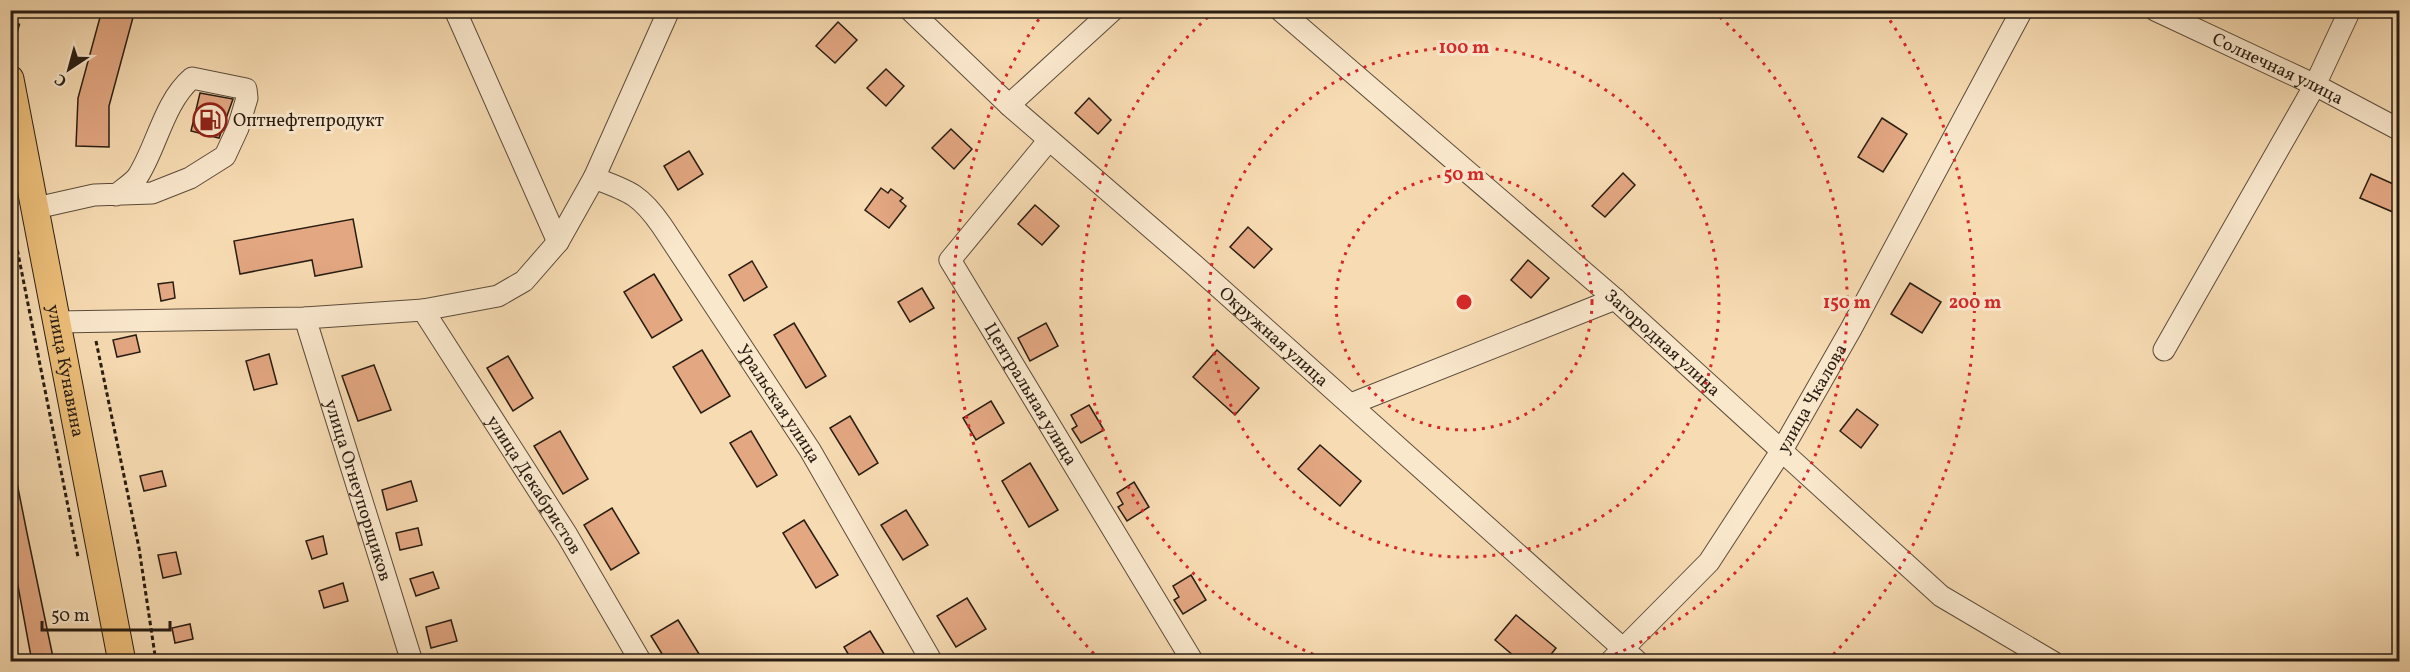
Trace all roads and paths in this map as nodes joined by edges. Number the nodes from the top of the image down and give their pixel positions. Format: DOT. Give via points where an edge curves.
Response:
graph roads {
  1 [pos="455,10"];
  2 [pos="669,10"];
  3 [pos="910,10"];
  4 [pos="1113,10"];
  5 [pos="1280,10"];
  6 [pos="2022,10"];
  7 [pos="2155,10"];
  8 [pos="2350,10"];
  9 [pos="10,79"];
  10 [pos="2315,85"];
  11 [pos="1009,105"];
  12 [pos="2400,130"];
  13 [pos="1049,140"];
  14 [pos="20,178"];
  15 [pos="594,178"];
  16 [pos="116,195"];
  17 [pos="36,207"];
  18 [pos="13,228"];
  19 [pos="558,242"];
  20 [pos="1615,299"];
  21 [pos="423,310"];
  22 [pos="305,318"];
  23 [pos="93,321"];
  24 [pos="57,322"];
  25 [pos="2164,350"];
  26 [pos="1351,404"];
  27 [pos="1782,450"];
  28 [pos="78,560"];
  29 [pos="1624,657"];
  30 [pos="122,662"];
  31 [pos="156,662"];
  32 [pos="412,662"];
  33 [pos="640,662"];
  34 [pos="932,662"];
  35 [pos="1192,662"];
  36 [pos="2054,662"];
  1 -- 19 [label="street"];
  2 -- 15 [label="street"];
  3 -- 11 [label="street, Окружная улица"];
  4 -- 11 [label="street"];
  5 -- 20 [label="street, Загородная улица"];
  6 -- 27 [label="street, улица Чкалова"];
  7 -- 10 [label="street, Солнечная улица"];
  8 -- 10 [label="street"];
  9 -- 14 [label="main road, улица Кунавина"];
  10 -- 12 [label="street, Солнечная улица"];
  10 -- 25 [label="street"];
  11 -- 13 [label="street, Окружная улица"];
  13 -- 26 [label="street, Окружная улица"];
  13 -- 35 [label="street, Центральная улица" via="950,260"];
  14 -- 17 [label="main road, улица Кунавина"];
  15 -- 19 [label="street"];
  15 -- 34 [label="street, Уральская улица" via="629,191 646,203 810,450"];
  16 -- 16 [label="street" via="152,193 190,178 225,156 238,128 246,89 192,78 175,102 137,178"];
  16 -- 17 [label="street" via="94,195"];
  17 -- 24 [label="main road, улица Кунавина"];
  18 -- 28 [label="path"];
  19 -- 21 [label="street" via="524,281 498,296"];
  20 -- 26 [label="street"];
  20 -- 27 [label="street, Загородная улица"];
  21 -- 22 [label="street"];
  21 -- 33 [label="street, улица Декабристов" via="567,535"];
  22 -- 23 [label="street"];
  22 -- 32 [label="street, улица Огнеупорщиков"];
  23 -- 24 [label="street"];
  23 -- 31 [label="path" via="139,548"];
  24 -- 30 [label="main road, улица Кунавина"];
  26 -- 29 [label="street, Окружная улица"];
  27 -- 29 [label="street, улица Чкалова" via="1709,562"];
  27 -- 36 [label="street, Загородная улица" via="1941,596"];
}
